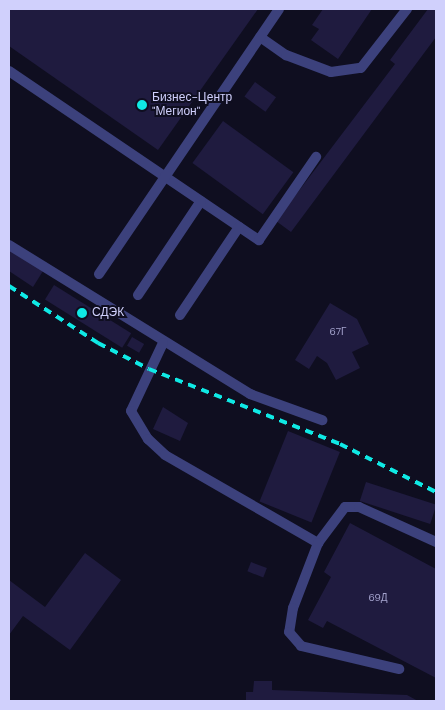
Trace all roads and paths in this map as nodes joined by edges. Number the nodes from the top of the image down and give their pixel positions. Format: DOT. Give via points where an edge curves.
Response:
graph roads {
  1 [pos="279,9"];
  2 [pos="407,9"];
  3 [pos="260,36"];
  4 [pos="9,71"];
  5 [pos="316,157"];
  6 [pos="165,176"];
  7 [pos="201,201"];
  8 [pos="239,227"];
  9 [pos="9,245"];
  10 [pos="98,274"];
  11 [pos="138,295"];
  12 [pos="180,315"];
  13 [pos="163,343"];
  14 [pos="322,420"];
  15 [pos="436,542"];
  16 [pos="318,544"];
  17 [pos="399,669"];
  1 -- 3 [label="lane"];
  2 -- 3 [label="lane" via="361,68 331,72 286,55"];
  3 -- 6 [label="lane"];
  4 -- 6 [label="lane"];
  5 -- 8 [label="lane" via="259,240"];
  6 -- 7 [label="lane"];
  6 -- 10 [label="lane"];
  7 -- 8 [label="lane"];
  7 -- 11 [label="lane"];
  8 -- 12 [label="lane"];
  9 -- 13 [label="lane"];
  13 -- 14 [label="lane" via="250,394"];
  13 -- 16 [label="lane" via="131,412 148,439 194,474"];
  15 -- 16 [label="lane" via="359,507 345,507"];
  16 -- 17 [label="lane" via="294,608 289,632 300,646"];
}
